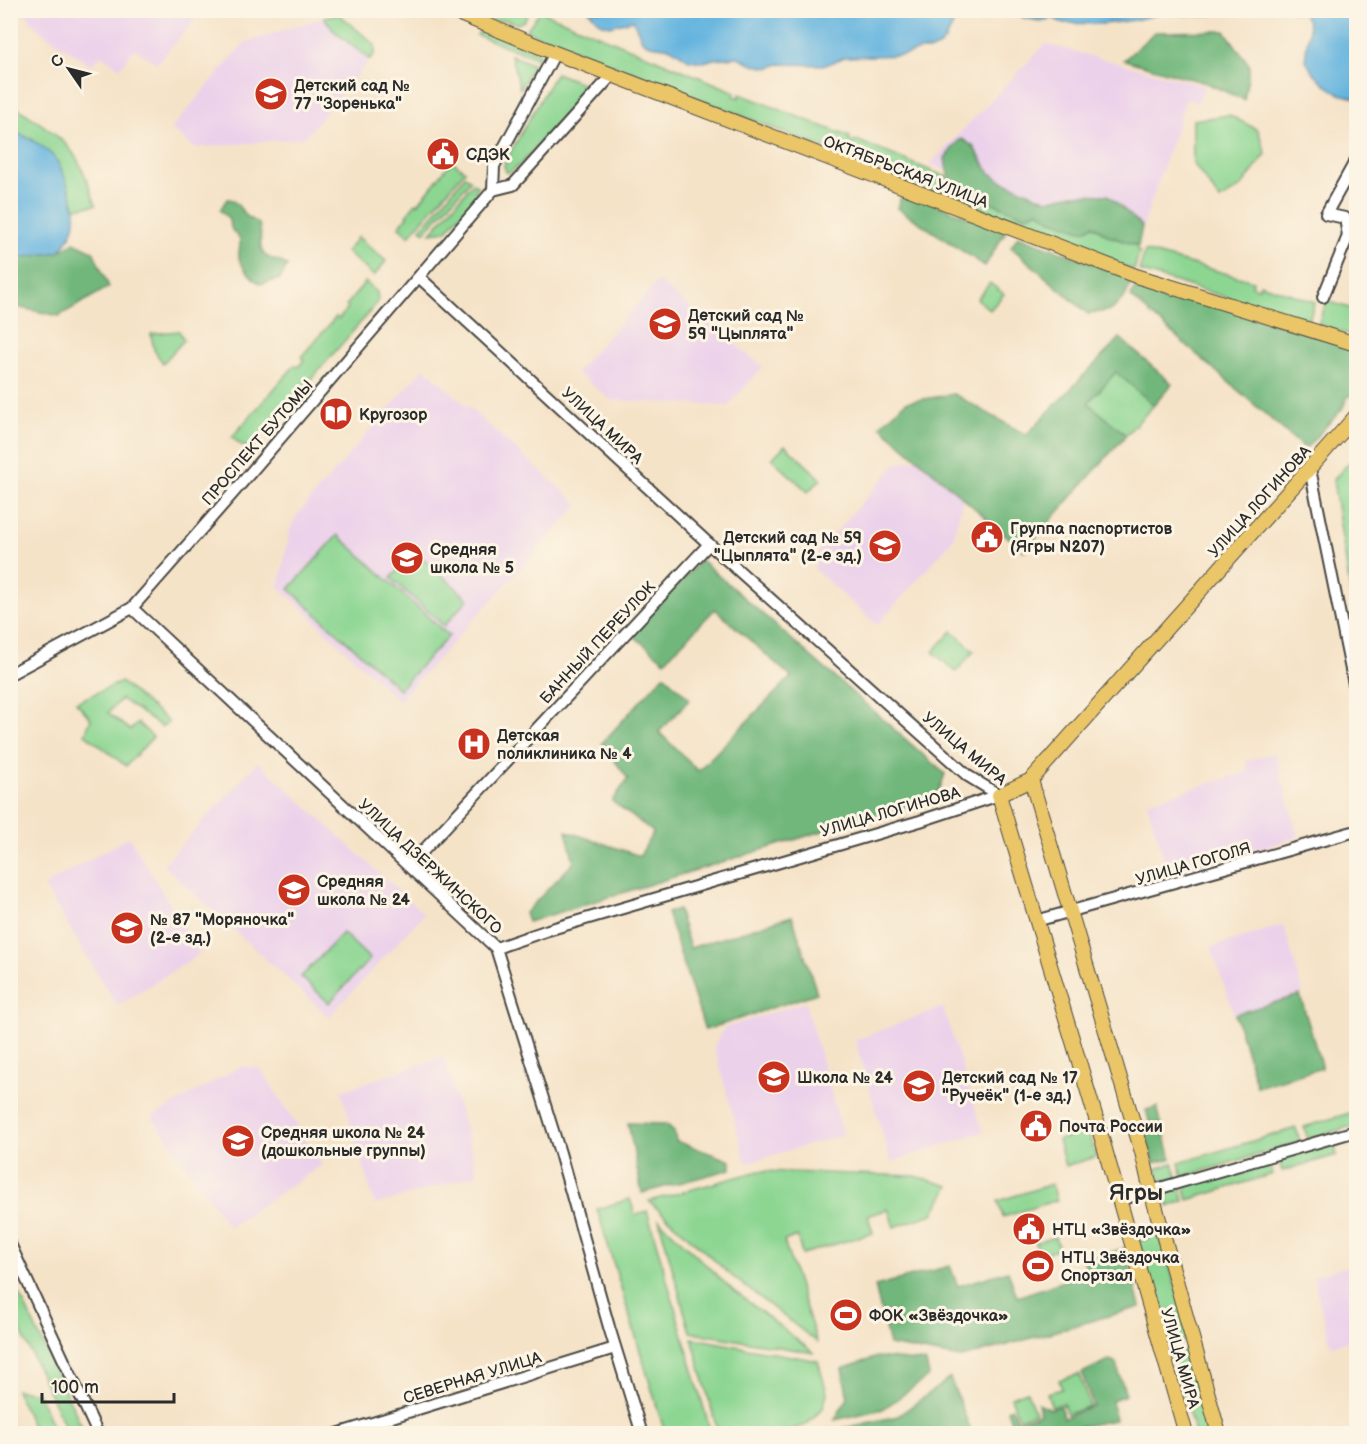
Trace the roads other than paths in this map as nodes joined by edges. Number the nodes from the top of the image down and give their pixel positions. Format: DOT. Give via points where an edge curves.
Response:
graph roads {
  1 [pos="450,10"];
  2 [pos="555,53"];
  3 [pos="612,75"];
  4 [pos="1356,160"];
  5 [pos="493,190"];
  6 [pos="1352,237"];
  7 [pos="419,277"];
  8 [pos="1323,297"];
  9 [pos="1356,344"];
  10 [pos="1356,416"];
  11 [pos="1310,469"];
  12 [pos="709,544"];
  13 [pos="132,608"];
  14 [pos="10,674"];
  15 [pos="1356,694"];
  16 [pos="1031,780"];
  17 [pos="999,795"];
  18 [pos="1356,831"];
  19 [pos="409,866"];
  20 [pos="1071,913"];
  21 [pos="1036,921"];
  22 [pos="496,948"];
  23 [pos="1356,1131"];
  24 [pos="1151,1191"];
  25 [pos="1119,1200"];
  26 [pos="10,1245"];
  27 [pos="615,1348"];
  28 [pos="1356,1432"];
  29 [pos="98,1434"];
  30 [pos="337,1434"];
  31 [pos="642,1434"];
  32 [pos="1186,1434"];
  33 [pos="1219,1434"];
  34 [pos="1349,1434"];
  1 -- 2 [label="main road, ОКТЯБРЬСКАЯ УЛИЦА"];
  2 -- 3 [label="main road, ОКТЯБРЬСКАЯ УЛИЦА"];
  2 -- 5 [label="street" via="494,166"];
  3 -- 5 [label="street, ПРОСПЕКТ БУТОМЫ" via="513,184"];
  3 -- 9 [label="main road, ОКТЯБРЬСКАЯ УЛИЦА" via="1124,272"];
  4 -- 6 [label="street" via="1326,214 1345,219"];
  5 -- 7 [label="street, ПРОСПЕКТ БУТОМЫ"];
  6 -- 8 [label="street"];
  7 -- 12 [label="street, УЛИЦА МИРА"];
  7 -- 13 [label="street, ПРОСПЕКТ БУТОМЫ"];
  10 -- 11 [label="main road, УЛИЦА ЛОГИНОВА"];
  11 -- 15 [label="street"];
  11 -- 16 [label="main road, УЛИЦА ЛОГИНОВА"];
  12 -- 17 [label="street, УЛИЦА МИРА" via="968,776"];
  12 -- 19 [label="street, БАННЫЙ ПЕРЕУЛОК"];
  13 -- 14 [label="street, ПРОСПЕКТ БУТОМЫ"];
  13 -- 19 [label="street, УЛИЦА ДЗЕРЖИНСКОГО"];
  16 -- 17 [label="main road, УЛИЦА ЛОГИНОВА"];
  16 -- 20 [label="main road, УЛИЦА МИРА"];
  17 -- 21 [label="main road, УЛИЦА МИРА"];
  17 -- 22 [label="street, УЛИЦА ЛОГИНОВА"];
  18 -- 20 [label="street, УЛИЦА ГОГОЛЯ"];
  19 -- 22 [label="street, УЛИЦА ДЗЕРЖИНСКОГО"];
  20 -- 21 [label="street, УЛИЦА ГОГОЛЯ"];
  20 -- 24 [label="main road, УЛИЦА МИРА"];
  21 -- 25 [label="main road, УЛИЦА МИРА"];
  22 -- 27 [label="street, УЛИЦА ДЗЕРЖИНСКОГО"];
  23 -- 24 [label="street"];
  24 -- 25 [label="street"];
  24 -- 33 [label="main road, УЛИЦА МИРА"];
  25 -- 32 [label="main road, УЛИЦА МИРА"];
  26 -- 29 [label="street"];
  27 -- 30 [label="street, СЕВЕРНАЯ УЛИЦА"];
  27 -- 31 [label="street, УЛИЦА ДЗЕРЖИНСКОГО"];
  28 -- 34 [label="street"];
}
